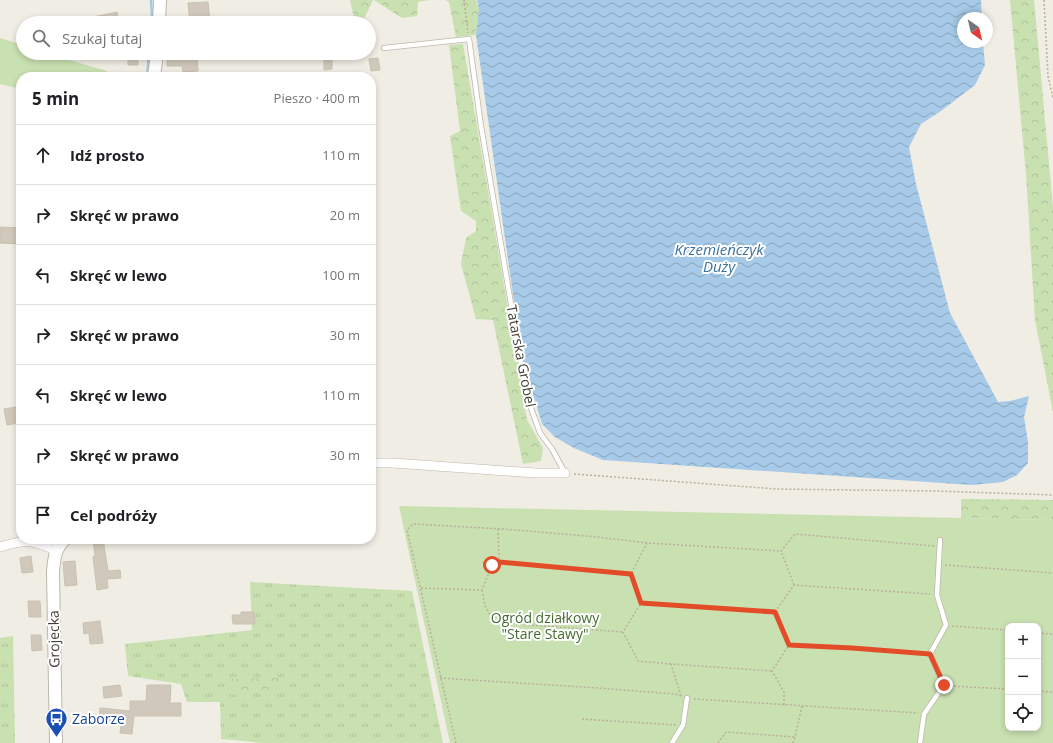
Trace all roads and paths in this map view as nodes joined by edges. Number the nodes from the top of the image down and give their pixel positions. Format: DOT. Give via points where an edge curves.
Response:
graph roads {
  1 [pos="160,0"];
  2 [pos="464,0"];
  3 [pos="1044,0"];
  4 [pos="159,16"];
  5 [pos="469,39"];
  6 [pos="384,48"];
  7 [pos="156,60"];
  8 [pos="155,72"];
  9 [pos="1053,98"];
  10 [pos="376,463"];
  11 [pos="565,473"];
  12 [pos="1053,495"];
  13 [pos="498,528"];
  14 [pos="940,540"];
  15 [pos="16,542"];
  16 [pos="647,542"];
  17 [pos="44,544"];
  18 [pos="61,544"];
  19 [pos="0,546"];
  20 [pos="939,546"];
  21 [pos="56,551"];
  22 [pos="781,551"];
  23 [pos="499,562"];
  24 [pos="938,565"];
  25 [pos="1053,573"];
  26 [pos="631,574"];
  27 [pos="794,585"];
  28 [pos="420,588"];
  29 [pos="482,590"];
  30 [pos="937,595"];
  31 [pos="641,603"];
  32 [pos="775,612"];
  33 [pos="946,625"];
  34 [pos="1005,630"];
  35 [pos="623,632"];
  36 [pos="1041,632"];
  37 [pos="1053,634"];
  38 [pos="789,645"];
  39 [pos="930,654"];
  40 [pos="671,664"];
  41 [pos="772,671"];
  42 [pos="440,678"];
  43 [pos="944,685"];
  44 [pos="1005,689"];
  45 [pos="1041,691"];
  46 [pos="1053,692"];
  47 [pos="687,698"];
  48 [pos="784,705"];
  49 [pos="802,706"];
  50 [pos="924,714"];
  51 [pos="582,720"];
  52 [pos="683,725"];
  53 [pos="795,737"];
  54 [pos="56,743"];
  55 [pos="456,743"];
  56 [pos="672,743"];
  57 [pos="718,743"];
  58 [pos="793,743"];
  59 [pos="920,743"];
  1 -- 4 [label="street"];
  2 -- 5 [label="path"];
  3 -- 9 [label="path" via="1048,76"];
  5 -- 6 [label="lane"];
  5 -- 11 [label="lane, Tatarska Grobel" via="481,126 524,380 540,433"];
  7 -- 8 [label="street"];
  10 -- 11 [label="street"];
  11 -- 12 [label="path" via="777,489"];
  13 -- 16 [label="path"];
  13 -- 23 [label="path"];
  13 -- 28 [label="path" via="413,524 407,530"];
  14 -- 20 [label="lane"];
  15 -- 19 [label="street"];
  16 -- 22 [label="path"];
  16 -- 26 [label="path"];
  17 -- 21 [label="street"];
  18 -- 21 [label="street"];
  20 -- 22 [label="path" via="795,534"];
  20 -- 24 [label="lane"];
  21 -- 54 [label="street, Grojecka" via="53,597"];
  22 -- 27 [label="path"];
  23 -- 26 [label="path"];
  23 -- 29 [label="path" via="492,565"];
  24 -- 25 [label="path"];
  24 -- 30 [label="lane"];
  26 -- 31 [label="path"];
  27 -- 30 [label="path"];
  27 -- 32 [label="path"];
  28 -- 29 [label="path"];
  28 -- 42 [label="path"];
  29 -- 35 [label="path" via="485,606 494,621"];
  30 -- 33 [label="lane"];
  31 -- 32 [label="path"];
  31 -- 35 [label="path"];
  32 -- 38 [label="path"];
  33 -- 34 [label="path"];
  33 -- 39 [label="lane"];
  35 -- 40 [label="path" via="638,661"];
  36 -- 37 [label="path"];
  38 -- 39 [label="path"];
  38 -- 41 [label="path"];
  39 -- 43 [label="lane"];
  40 -- 41 [label="path"];
  40 -- 42 [label="path" via="681,696"];
  41 -- 48 [label="path" via="784,692"];
  42 -- 55 [label="path"];
  43 -- 44 [label="path"];
  43 -- 50 [label="lane"];
  45 -- 46 [label="path"];
  47 -- 48 [label="path"];
  47 -- 52 [label="lane"];
  48 -- 49 [label="path"];
  49 -- 50 [label="path"];
  49 -- 53 [label="path"];
  50 -- 59 [label="lane"];
  51 -- 52 [label="path"];
  52 -- 56 [label="lane"];
  53 -- 57 [label="path" via="726,732"];
  53 -- 58 [label="path"];
}
